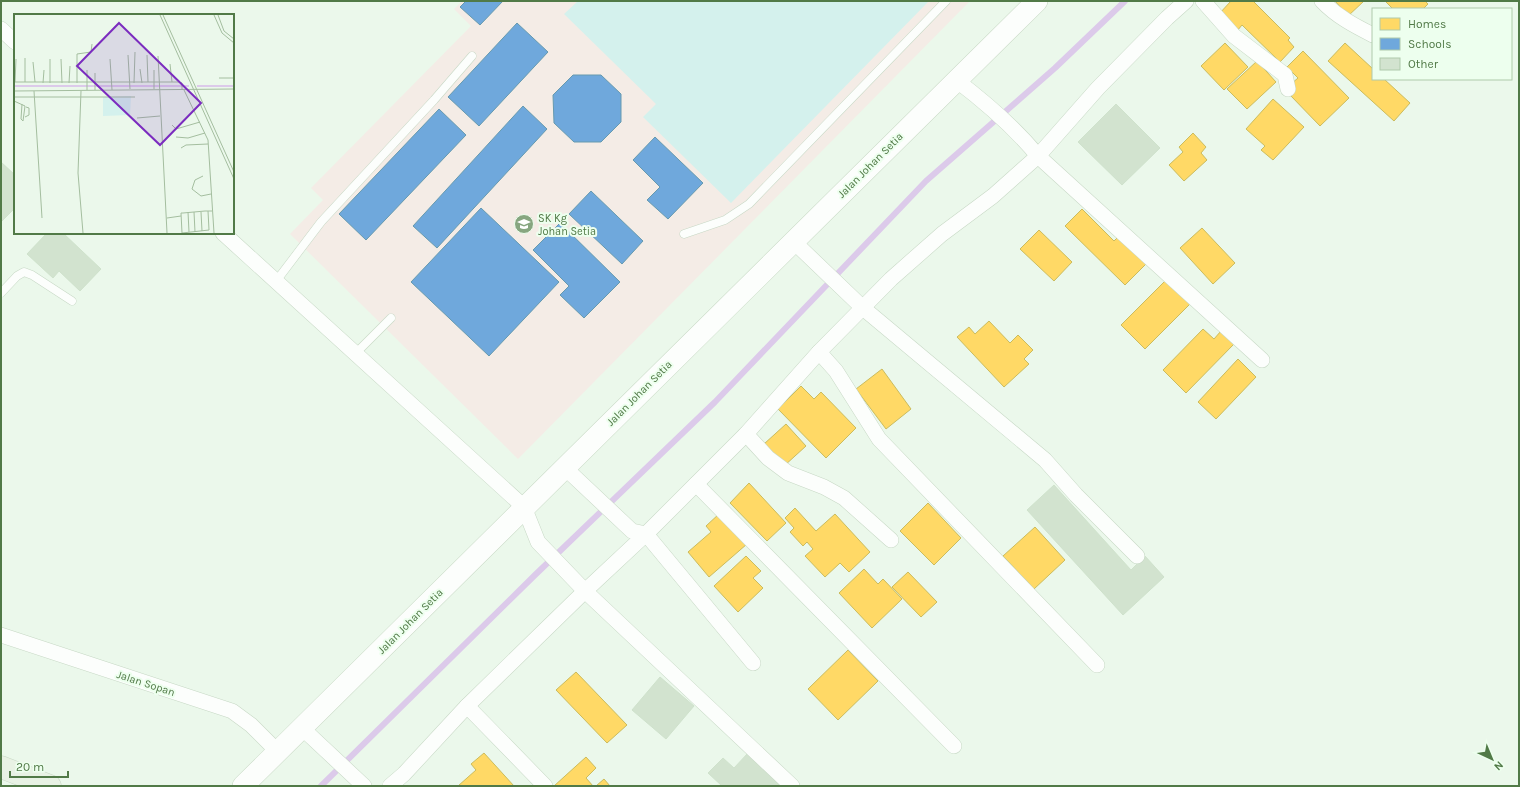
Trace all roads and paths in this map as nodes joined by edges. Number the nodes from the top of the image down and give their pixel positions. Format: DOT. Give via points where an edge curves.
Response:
graph roads {
  1 [pos="946,1"];
  2 [pos="1037,1"];
  3 [pos="1186,1"];
  4 [pos="1203,1"];
  5 [pos="1322,1"];
  6 [pos="1,29"];
  7 [pos="1372,34"];
  8 [pos="14,41"];
  9 [pos="472,56"];
  10 [pos="956,80"];
  11 [pos="1288,89"];
  12 [pos="1034,151"];
  13 [pos="224,234"];
  14 [pos="684,234"];
  15 [pos="793,242"];
  16 [pos="276,280"];
  17 [pos="1,293"];
  18 [pos="72,301"];
  19 [pos="858,303"];
  20 [pos="391,318"];
  21 [pos="819,352"];
  22 [pos="356,354"];
  23 [pos="1262,360"];
  24 [pos="746,434"];
  25 [pos="564,468"];
  26 [pos="696,484"];
  27 [pos="524,507"];
  28 [pos="639,532"];
  29 [pos="892,540"];
  30 [pos="1137,556"];
  31 [pos="581,586"];
  32 [pos="1,635"];
  33 [pos="753,663"];
  34 [pos="1097,665"];
  35 [pos="467,706"];
  36 [pos="302,728"];
  37 [pos="954,746"];
  38 [pos="278,752"];
  39 [pos="1,766"];
  40 [pos="362,784"];
  41 [pos="50,786"];
  42 [pos="243,786"];
  43 [pos="390,786"];
  44 [pos="545,786"];
  45 [pos="792,786"];
  1 -- 14 [label="lane" via="748,204 725,220"];
  2 -- 10 [label="main road, Jalan Johan Setia"];
  3 -- 12 [label="street"];
  4 -- 11 [label="street" via="1234,36 1285,75"];
  5 -- 7 [label="street" via="1349,22"];
  6 -- 8 [label="street"];
  9 -- 16 [label="lane" via="321,222"];
  10 -- 12 [label="street" via="981,99"];
  10 -- 15 [label="main road, Jalan Johan Setia"];
  12 -- 19 [label="street" via="993,196 942,234 891,280"];
  12 -- 23 [label="street"];
  13 -- 16 [label="street"];
  15 -- 19 [label="street"];
  15 -- 25 [label="main road, Jalan Johan Setia"];
  16 -- 22 [label="street"];
  17 -- 18 [label="lane" via="24,272 32,274"];
  19 -- 21 [label="street"];
  19 -- 30 [label="street" via="1045,460"];
  20 -- 22 [label="lane"];
  21 -- 24 [label="street"];
  21 -- 34 [label="street" via="836,371 879,439"];
  22 -- 27 [label="street"];
  24 -- 26 [label="street"];
  24 -- 29 [label="street" via="768,458 788,473 844,498"];
  25 -- 27 [label="main road, Jalan Johan Setia"];
  25 -- 28 [label="street" via="594,497"];
  26 -- 28 [label="street"];
  26 -- 37 [label="street"];
  27 -- 31 [label="street" via="538,542"];
  27 -- 36 [label="main road, Jalan Johan Setia"];
  28 -- 31 [label="street"];
  28 -- 33 [label="street"];
  31 -- 35 [label="street"];
  31 -- 45 [label="street"];
  32 -- 38 [label="street, Jalan Sopan" via="232,711 251,725"];
  35 -- 43 [label="street"];
  35 -- 44 [label="street"];
  36 -- 38 [label="main road, Jalan Johan Setia"];
  36 -- 40 [label="street"];
  38 -- 42 [label="main road, Jalan Johan Setia"];
  39 -- 41 [label="highway"];
}
